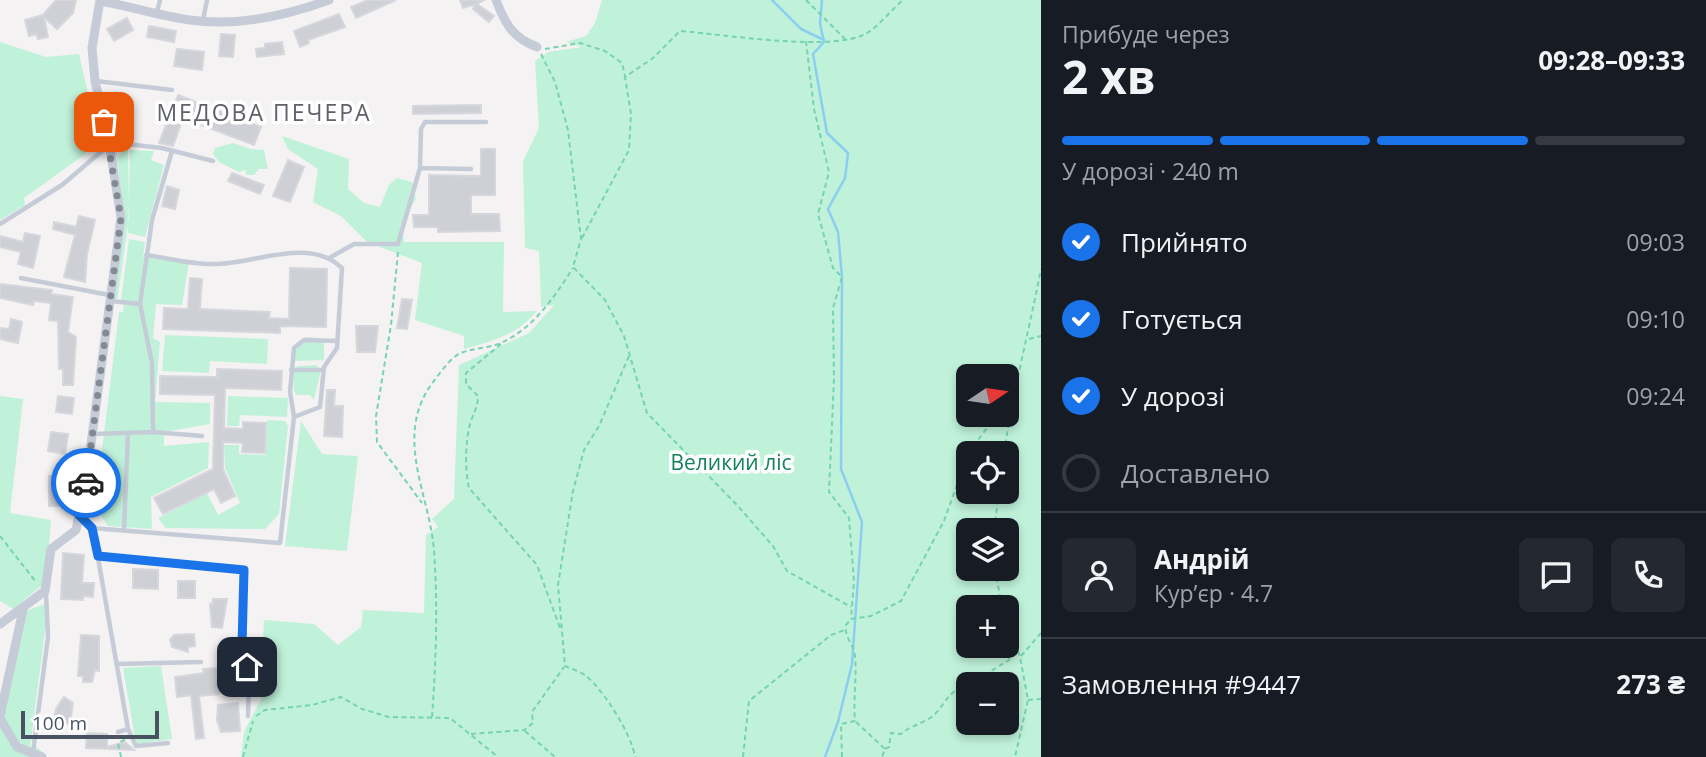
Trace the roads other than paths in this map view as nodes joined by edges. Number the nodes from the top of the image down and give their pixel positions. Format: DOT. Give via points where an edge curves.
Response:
graph roads {
  1 [pos="100,0"];
  2 [pos="160,0"];
  3 [pos="207,0"];
  4 [pos="329,0"];
  5 [pos="496,0"];
  6 [pos="157,12"];
  7 [pos="202,20"];
  8 [pos="537,47"];
  9 [pos="95,81"];
  10 [pos="172,90"];
  11 [pos="486,122"];
  12 [pos="109,143"];
  13 [pos="172,151"];
  14 [pos="213,161"];
  15 [pos="421,167"];
  16 [pos="471,169"];
  17 [pos="0,224"];
  18 [pos="146,255"];
  19 [pos="331,257"];
  20 [pos="21,278"];
  21 [pos="110,298"];
  22 [pos="140,304"];
  23 [pos="337,341"];
  24 [pos="291,370"];
  25 [pos="324,370"];
  26 [pos="295,417"];
  27 [pos="153,432"];
  28 [pos="93,434"];
  29 [pos="128,434"];
  30 [pos="202,436"];
  31 [pos="79,515"];
  32 [pos="92,528"];
  33 [pos="124,530"];
  34 [pos="98,556"];
  35 [pos="46,589"];
  36 [pos="23,610"];
  37 [pos="0,624"];
  38 [pos="201,662"];
  39 [pos="117,664"];
  40 [pos="248,716"];
  41 [pos="0,717"];
  42 [pos="128,729"];
  43 [pos="118,732"];
  44 [pos="168,743"];
  45 [pos="37,754"];
  1 -- 6 [label="street"];
  1 -- 9 [label="street" via="92,48"];
  2 -- 6 [label="lane"];
  3 -- 7 [label="lane"];
  4 -- 7 [label="street" via="277,17"];
  5 -- 8 [label="street" via="503,21 518,40"];
  6 -- 7 [label="street"];
  9 -- 10 [label="lane"];
  9 -- 12 [label="street"];
  11 -- 15 [label="lane" via="425,122"];
  12 -- 13 [label="lane"];
  12 -- 17 [label="lane" via="62,185"];
  12 -- 21 [label="street" via="121,218"];
  13 -- 14 [label="lane"];
  13 -- 18 [label="lane"];
  15 -- 16 [label="lane"];
  15 -- 19 [label="lane" via="398,244 354,244"];
  18 -- 19 [label="lane" via="213,265 280,253"];
  18 -- 22 [label="lane"];
  19 -- 23 [label="lane" via="342,268"];
  20 -- 21 [label="lane"];
  21 -- 22 [label="lane"];
  21 -- 28 [label="street"];
  22 -- 27 [label="lane" via="152,363"];
  23 -- 24 [label="lane" via="300,342 292,352"];
  23 -- 25 [label="lane"];
  24 -- 25 [label="lane"];
  24 -- 26 [label="lane"];
  25 -- 26 [label="lane" via="320,407"];
  26 -- 33 [label="lane" via="280,542"];
  27 -- 29 [label="lane"];
  27 -- 30 [label="lane"];
  28 -- 29 [label="lane"];
  28 -- 31 [label="street"];
  29 -- 33 [label="lane"];
  31 -- 32 [label="lane"];
  31 -- 35 [label="street" via="74,534 52,545"];
  32 -- 33 [label="lane"];
  32 -- 34 [label="lane"];
  34 -- 39 [label="lane"];
  34 -- 40 [label="lane" via="244,570 242,645 249,678"];
  35 -- 36 [label="street"];
  35 -- 45 [label="lane" via="48,628"];
  36 -- 37 [label="street"];
  36 -- 41 [label="street"];
  38 -- 39 [label="lane"];
  39 -- 42 [label="lane"];
  41 -- 45 [label="street" via="17,747"];
  42 -- 43 [label="lane"];
  42 -- 44 [label="lane" via="136,746"];
}
